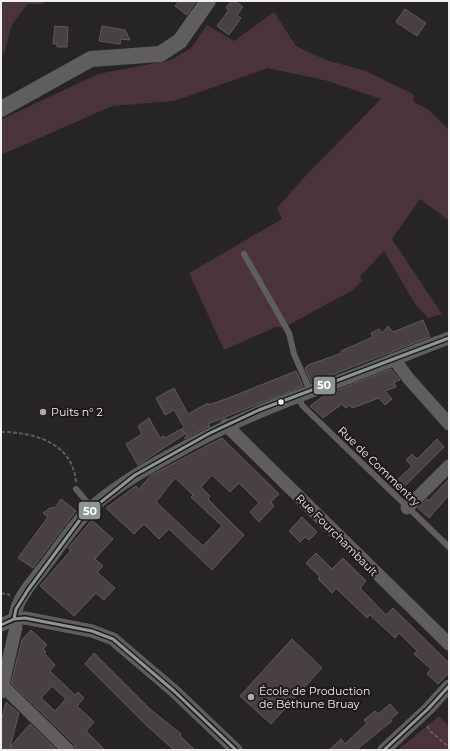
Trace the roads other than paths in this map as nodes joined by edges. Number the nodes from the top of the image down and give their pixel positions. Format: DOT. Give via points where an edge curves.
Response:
graph roads {
  1 [pos="208,1"];
  2 [pos="1,109"];
  3 [pos="244,254"];
  4 [pos="449,338"];
  5 [pos="394,359"];
  6 [pos="311,390"];
  7 [pos="298,396"];
  8 [pos="449,424"];
  9 [pos="226,425"];
  10 [pos="449,466"];
  11 [pos="76,489"];
  12 [pos="92,508"];
  13 [pos="408,508"];
  14 [pos="449,547"];
  15 [pos="14,619"];
  16 [pos="1,625"];
  17 [pos="449,644"];
  18 [pos="449,686"];
  19 [pos="2,689"];
  20 [pos="68,750"];
  21 [pos="236,750"];
  22 [pos="384,750"];
  1 -- 2 [label="street" via="180,41 160,54 91,59"];
  3 -- 6 [label="lane" via="289,333 294,354"];
  4 -- 5 [label="street"];
  5 -- 6 [label="street"];
  5 -- 8 [label="street"];
  6 -- 7 [label="street"];
  7 -- 9 [label="street"];
  7 -- 13 [label="lane, Rue de Commentry" via="302,405"];
  9 -- 12 [label="street" via="135,475"];
  9 -- 17 [label="street, Rue Fourchambault"];
  10 -- 13 [label="street"];
  11 -- 12 [label="lane"];
  12 -- 15 [label="street" via="82,517 35,580 16,609"];
  13 -- 14 [label="lane, Rue de Commentry"];
  15 -- 16 [label="street"];
  15 -- 19 [label="street" via="16,627"];
  15 -- 21 [label="street" via="25,618 78,628 113,639 174,691"];
  18 -- 22 [label="street"];
  19 -- 20 [label="street"];
}
